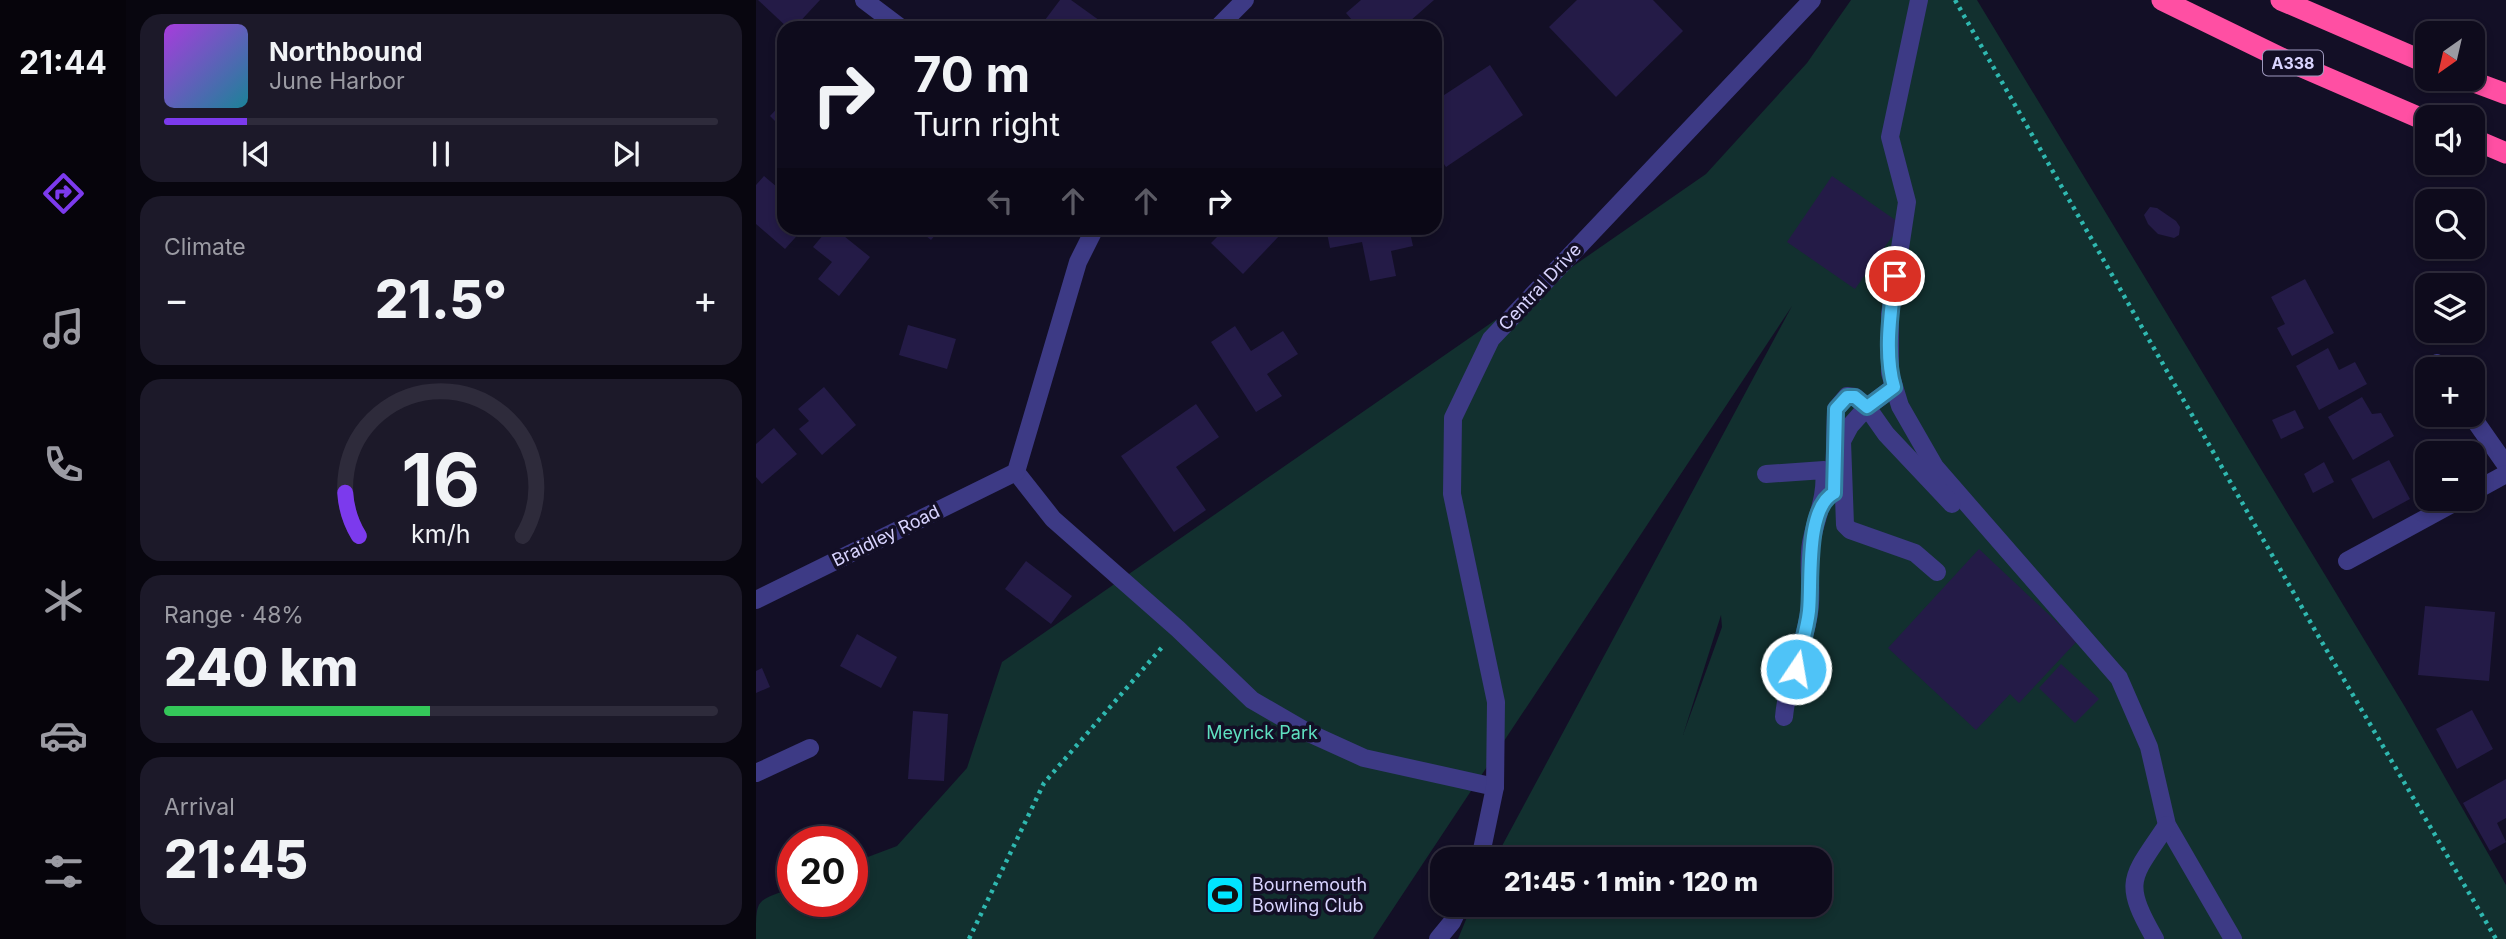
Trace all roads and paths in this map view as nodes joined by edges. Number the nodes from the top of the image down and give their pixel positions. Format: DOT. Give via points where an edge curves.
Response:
graph roads {
  1 [pos="864,0"];
  2 [pos="1245,0"];
  3 [pos="1812,0"];
  4 [pos="1919,0"];
  5 [pos="1955,0"];
  6 [pos="2162,0"];
  7 [pos="2281,0"];
  8 [pos="892,21"];
  9 [pos="1224,21"];
  10 [pos="2415,58"];
  11 [pos="2485,86"];
  12 [pos="2506,94"];
  13 [pos="2415,116"];
  14 [pos="2485,144"];
  15 [pos="2506,153"];
  16 [pos="1092,235"];
  17 [pos="1894,387"];
  18 [pos="1867,407"];
  19 [pos="2479,427"];
  20 [pos="2506,465"];
  21 [pos="1016,472"];
  22 [pos="1766,474"];
  23 [pos="2506,474"];
  24 [pos="2485,485"];
  25 [pos="1824,500"];
  26 [pos="1952,504"];
  27 [pos="2439,511"];
  28 [pos="2347,561"];
  29 [pos="1937,572"];
  30 [pos="756,600"];
  31 [pos="1178,629"];
  32 [pos="1784,717"];
  33 [pos="810,748"];
  34 [pos="756,774"];
  35 [pos="1495,787"];
  36 [pos="2167,825"];
  37 [pos="1482,847"];
  38 [pos="1454,917"];
  39 [pos="969,939"];
  40 [pos="1438,939"];
  41 [pos="2155,939"];
  42 [pos="2233,939"];
  43 [pos="2496,939"];
  1 -- 8 [label="street"];
  2 -- 9 [label="street"];
  3 -- 35 [label="street, Central Drive" via="1492,339 1454,418 1452,494 1496,702"];
  4 -- 17 [label="street" via="1890,137 1907,202 1890,314"];
  5 -- 43 [label="path"];
  6 -- 13 [label="highway, A338"];
  7 -- 10 [label="highway"];
  11 -- 12 [label="highway"];
  14 -- 15 [label="highway"];
  16 -- 21 [label="street" via="1078,262"];
  17 -- 18 [label="street"];
  17 -- 36 [label="street" via="1935,467 2119,678 2149,747"];
  18 -- 25 [label="street" via="1855,397 1847,397 1836,409 1834,493"];
  18 -- 26 [label="street" via="1886,434"];
  18 -- 29 [label="street" via="1843,441 1845,525 1915,553"];
  19 -- 20 [label="street"];
  21 -- 30 [label="street, Braidley Road"];
  21 -- 31 [label="street" via="1053,519"];
  22 -- 25 [label="street" via="1824,470"];
  23 -- 24 [label="street"];
  25 -- 32 [label="street" via="1811,544 1809,614"];
  27 -- 28 [label="street"];
  31 -- 35 [label="street" via="1252,700 1309,733 1364,758"];
  31 -- 39 [label="path" via="1044,783"];
  33 -- 34 [label="street"];
  35 -- 37 [label="street, Central Drive"];
  36 -- 41 [label="street" via="2134,880 2138,910"];
  36 -- 42 [label="street"];
  38 -- 40 [label="street"];
}
